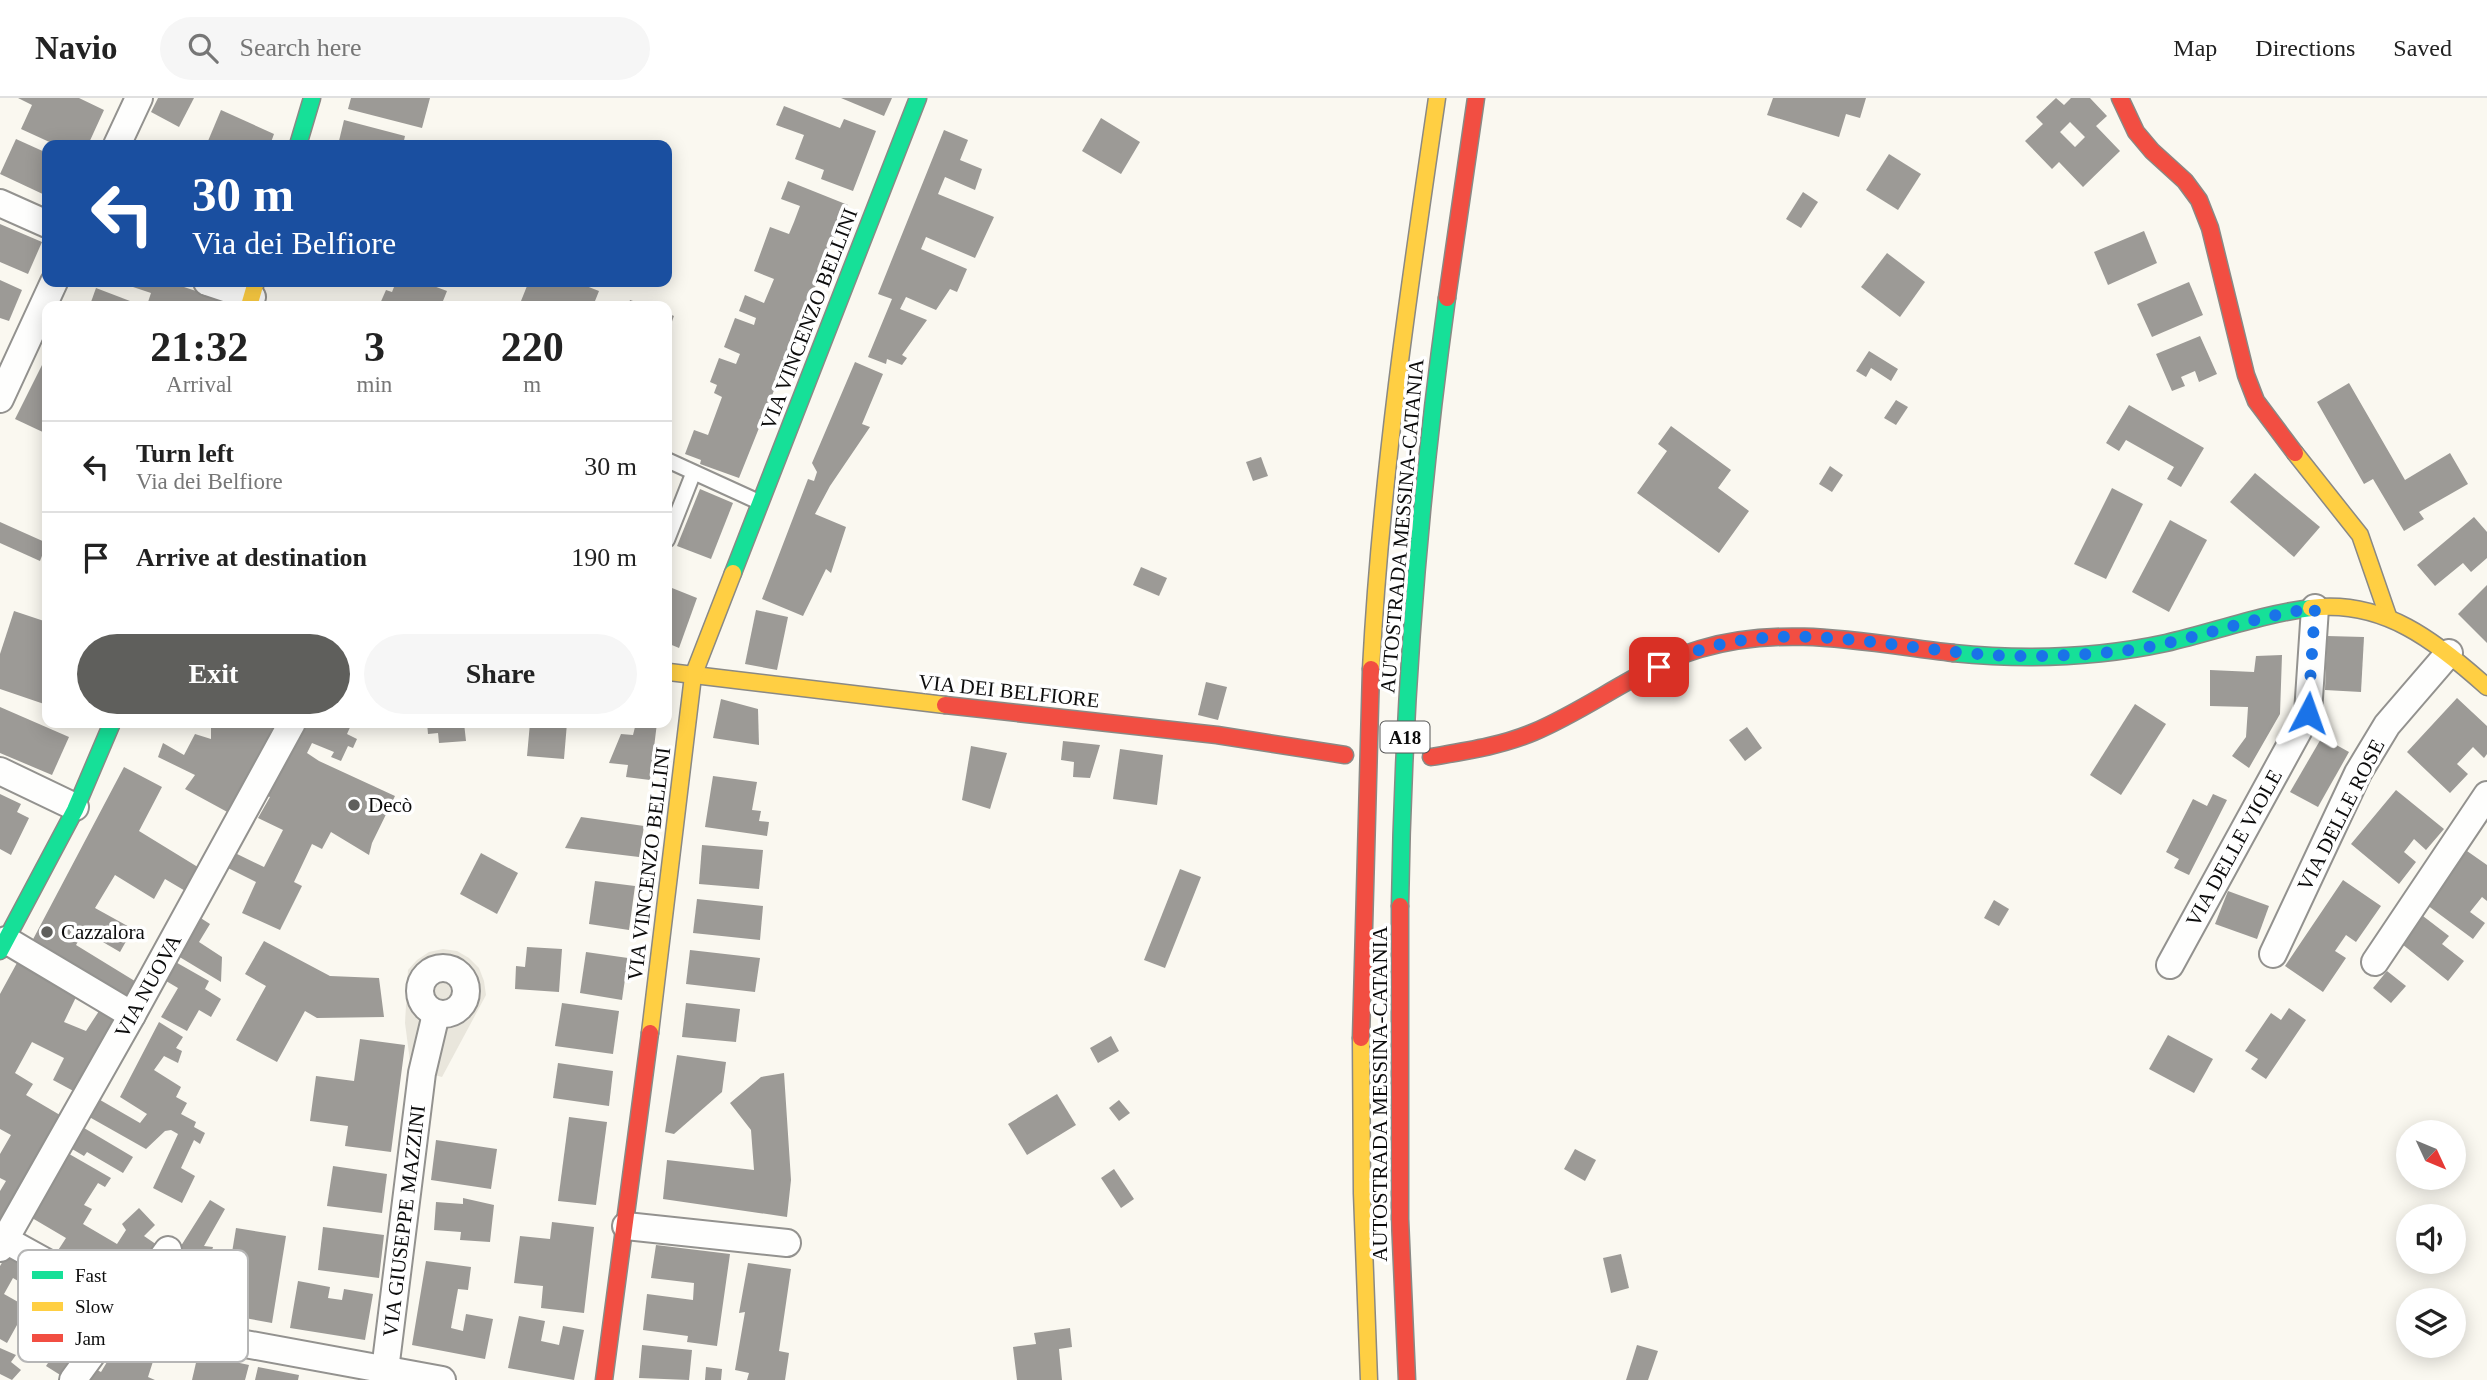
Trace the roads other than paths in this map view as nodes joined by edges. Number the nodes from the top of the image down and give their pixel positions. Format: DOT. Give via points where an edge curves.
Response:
graph roads {
  1 [pos="139,98"];
  2 [pos="312,98"];
  3 [pos="918,98"];
  4 [pos="1437,98"];
  5 [pos="1476,98"];
  6 [pos="2120,98"];
  7 [pos="119,140"];
  8 [pos="299,140"];
  9 [pos="0,203"];
  10 [pos="42,222"];
  11 [pos="224,287"];
  12 [pos="252,295"];
  13 [pos="42,308"];
  14 [pos="0,400"];
  15 [pos="672,463"];
  16 [pos="693,474"];
  17 [pos="760,503"];
  18 [pos="672,527"];
  19 [pos="2315,608"];
  20 [pos="2388,616"];
  21 [pos="2449,653"];
  22 [pos="672,673"];
  23 [pos="693,676"];
  24 [pos="2487,687"];
  25 [pos="110,728"];
  26 [pos="289,728"];
  27 [pos="1345,755"];
  28 [pos="1431,757"];
  29 [pos="0,771"];
  30 [pos="2487,795"];
  31 [pos="75,807"];
  32 [pos="3,945"];
  33 [pos="2273,954"];
  34 [pos="2375,962"];
  35 [pos="2170,965"];
  36 [pos="436,1013"];
  37 [pos="132,1015"];
  38 [pos="626,1226"];
  39 [pos="2,1242"];
  40 [pos="787,1243"];
  41 [pos="18,1250"];
  42 [pos="248,1345"];
  43 [pos="86,1362"];
  44 [pos="385,1370"];
  45 [pos="73,1380"];
  46 [pos="442,1380"];
  47 [pos="604,1380"];
  48 [pos="1369,1380"];
  49 [pos="1407,1380"];
  1 -- 7 [label="street"];
  2 -- 8 [label="main road"];
  3 -- 17 [label="main road, VIA VINCENZO BELLINI"];
  4 -- 48 [label="main road, AUTOSTRADA MESSINA-CATANIA / A18" via="1393,423 1369,684 1360,1156"];
  5 -- 49 [label="main road, AUTOSTRADA MESSINA-CATANIA / A18" via="1432,410 1407,688 1399,978"];
  6 -- 20 [label="main road" via="2136,132 2199,200 2256,401 2360,535"];
  9 -- 10 [label="street"];
  11 -- 12 [label="street"];
  13 -- 14 [label="street"];
  15 -- 16 [label="lane"];
  16 -- 17 [label="lane"];
  16 -- 18 [label="lane"];
  17 -- 23 [label="main road, VIA VINCENZO BELLINI"];
  19 -- 20 [label="main road" via="2345,607"];
  19 -- 28 [label="main road" via="2114,652 1980,655 1819,636 1719,644 1682,655 1546,727 1485,748"];
  19 -- 35 [label="street, VIA DELLE VIOLE" via="2308,713"];
  20 -- 21 [label="main road" via="2420,631"];
  21 -- 24 [label="main road"];
  21 -- 33 [label="street, VIA DELLE ROSE" via="2387,725 2358,773"];
  22 -- 23 [label="main road, VIA DEI BELFIORE"];
  23 -- 27 [label="main road, VIA DEI BELFIORE" via="1217,735"];
  23 -- 38 [label="main road, VIA VINCENZO BELLINI"];
  25 -- 31 [label="main road"];
  26 -- 37 [label="street, VIA NUOVA"];
  29 -- 31 [label="street"];
  30 -- 34 [label="street"];
  31 -- 32 [label="main road"];
  32 -- 37 [label="street"];
  36 -- 44 [label="street, VIA GIUSEPPE MAZZINI" via="422,1073"];
  37 -- 39 [label="street, VIA NUOVA"];
  38 -- 40 [label="street"];
  38 -- 47 [label="main road, VIA VINCENZO BELLINI"];
  39 -- 41 [label="street"];
  42 -- 44 [label="street"];
  43 -- 45 [label="street"];
  44 -- 46 [label="street"];
}
